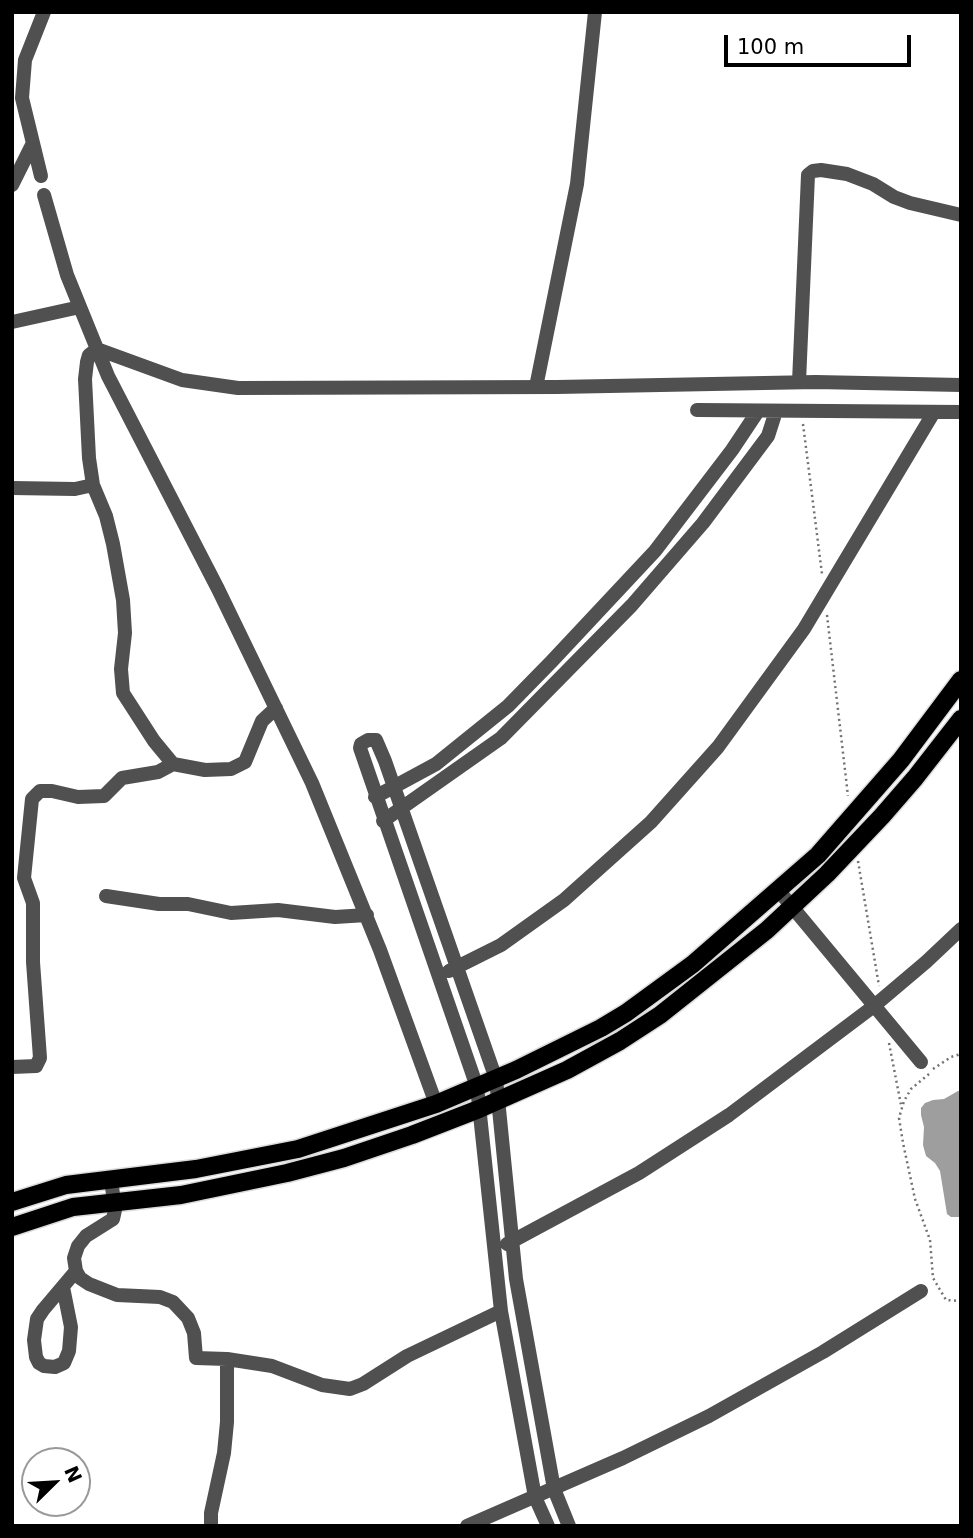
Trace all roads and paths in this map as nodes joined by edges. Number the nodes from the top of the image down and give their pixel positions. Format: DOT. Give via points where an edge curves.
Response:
graph roads {
  1 [pos="44,12"];
  2 [pos="595,12"];
  3 [pos="19,112"];
  4 [pos="33,144"];
  5 [pos="41,176"];
  6 [pos="12,185"];
  7 [pos="44,195"];
  8 [pos="961,215"];
  9 [pos="79,307"];
  10 [pos="12,322"];
  11 [pos="97,349"];
  12 [pos="799,382"];
  13 [pos="961,385"];
  14 [pos="536,387"];
  15 [pos="697,410"];
  16 [pos="758,411"];
  17 [pos="776,411"];
  18 [pos="934,412"];
  19 [pos="961,412"];
  20 [pos="93,485"];
  21 [pos="12,488"];
  22 [pos="961,680"];
  23 [pos="276,708"];
  24 [pos="961,719"];
  25 [pos="173,764"];
  26 [pos="393,786"];
  27 [pos="375,797"];
  28 [pos="401,809"];
  29 [pos="383,821"];
  30 [pos="856,844"];
  31 [pos="779,891"];
  32 [pos="106,896"];
  33 [pos="792,907"];
  34 [pos="367,915"];
  35 [pos="961,929"];
  36 [pos="456,967"];
  37 [pos="438,976"];
  38 [pos="880,1008"];
  39 [pos="961,1054"];
  40 [pos="921,1062"];
  41 [pos="12,1067"];
  42 [pos="496,1079"];
  43 [pos="477,1087"];
  44 [pos="499,1100"];
  45 [pos="436,1104"];
  46 [pos="479,1109"];
  47 [pos="902,1109"];
  48 [pos="111,1179"];
  49 [pos="12,1202"];
  50 [pos="114,1202"];
  51 [pos="12,1227"];
  52 [pos="513,1242"];
  53 [pos="494,1249"];
  54 [pos="76,1271"];
  55 [pos="63,1287"];
  56 [pos="922,1291"];
  57 [pos="961,1301"];
  58 [pos="501,1311"];
  59 [pos="227,1359"];
  60 [pos="554,1489"];
  61 [pos="535,1497"];
  62 [pos="211,1526"];
  63 [pos="467,1526"];
  64 [pos="548,1526"];
  65 [pos="569,1526"];
  1 -- 3 [label="street" via="24,60"];
  2 -- 14 [label="street" via="577,184"];
  3 -- 4 [label="street"];
  4 -- 5 [label="street"];
  4 -- 6 [label="street"];
  7 -- 9 [label="street"];
  8 -- 12 [label="street" via="910,203 846,174 821,170 808,175"];
  9 -- 10 [label="street"];
  9 -- 11 [label="street"];
  11 -- 14 [label="street" via="182,380 238,388"];
  11 -- 20 [label="street" via="89,355 85,379"];
  11 -- 23 [label="street"];
  12 -- 13 [label="street"];
  12 -- 14 [label="street"];
  15 -- 16 [label="street"];
  16 -- 17 [label="street"];
  16 -- 26 [label="street" via="655,551 552,661 508,706 436,764"];
  17 -- 18 [label="street"];
  17 -- 28 [label="street" via="760,447 632,606 501,738"];
  18 -- 19 [label="street"];
  18 -- 36 [label="street" via="804,629 718,747 651,822 564,900 501,945"];
  20 -- 21 [label="street"];
  20 -- 25 [label="street" via="106,516 123,600 123,693"];
  22 -- 31 [label="main road" via="867,800"];
  23 -- 25 [label="street" via="262,721 248,757 239,766 205,771"];
  23 -- 34 [label="street"];
  24 -- 30 [label="main road"];
  25 -- 41 [label="street" via="158,772 122,778 104,796 40,791 32,799 24,878 33,903 41,1052 36,1066"];
  26 -- 27 [label="street"];
  26 -- 27 [label="street" via="376,740 361,744"];
  26 -- 28 [label="street"];
  27 -- 29 [label="street"];
  28 -- 29 [label="street"];
  28 -- 36 [label="street"];
  29 -- 37 [label="street"];
  30 -- 33 [label="main road"];
  30 -- 38 [label="path"];
  31 -- 33 [label="street"];
  31 -- 42 [label="main road" via="626,1013"];
  32 -- 34 [label="street" via="231,913 278,910 335,917"];
  33 -- 38 [label="street"];
  33 -- 44 [label="main road" via="660,1015 567,1070"];
  34 -- 45 [label="street"];
  35 -- 38 [label="street"];
  36 -- 37 [label="street"];
  36 -- 42 [label="street"];
  37 -- 43 [label="street"];
  38 -- 40 [label="street"];
  38 -- 47 [label="path"];
  38 -- 52 [label="street" via="710,1128"];
  39 -- 47 [label="path" via="938,1064 911,1089"];
  42 -- 43 [label="main road"];
  42 -- 44 [label="street"];
  43 -- 45 [label="main road"];
  43 -- 46 [label="street"];
  44 -- 46 [label="main road"];
  44 -- 52 [label="street"];
  45 -- 48 [label="main road" via="298,1149"];
  46 -- 50 [label="main road" via="401,1139 287,1173 181,1195"];
  46 -- 53 [label="street"];
  47 -- 57 [label="path" via="903,1143 930,1240 933,1278 946,1300"];
  48 -- 49 [label="main road" via="66,1185"];
  48 -- 50 [label="street"];
  50 -- 51 [label="main road" via="73,1208"];
  50 -- 54 [label="street" via="113,1219 78,1246"];
  52 -- 53 [label="street"];
  52 -- 60 [label="street"];
  53 -- 58 [label="street"];
  54 -- 55 [label="street"];
  54 -- 59 [label="street" via="89,1284 117,1295 160,1297 173,1303 188,1318 196,1358"];
  55 -- 55 [label="street" via="37,1320 36,1357 44,1366 64,1363 69,1351 71,1327"];
  56 -- 60 [label="street" via="709,1416"];
  58 -- 59 [label="street" via="349,1389 322,1385 272,1366"];
  58 -- 61 [label="street"];
  59 -- 62 [label="street" via="225,1442"];
  60 -- 61 [label="street"];
  60 -- 65 [label="street"];
  61 -- 63 [label="street"];
  61 -- 64 [label="street"];
}
